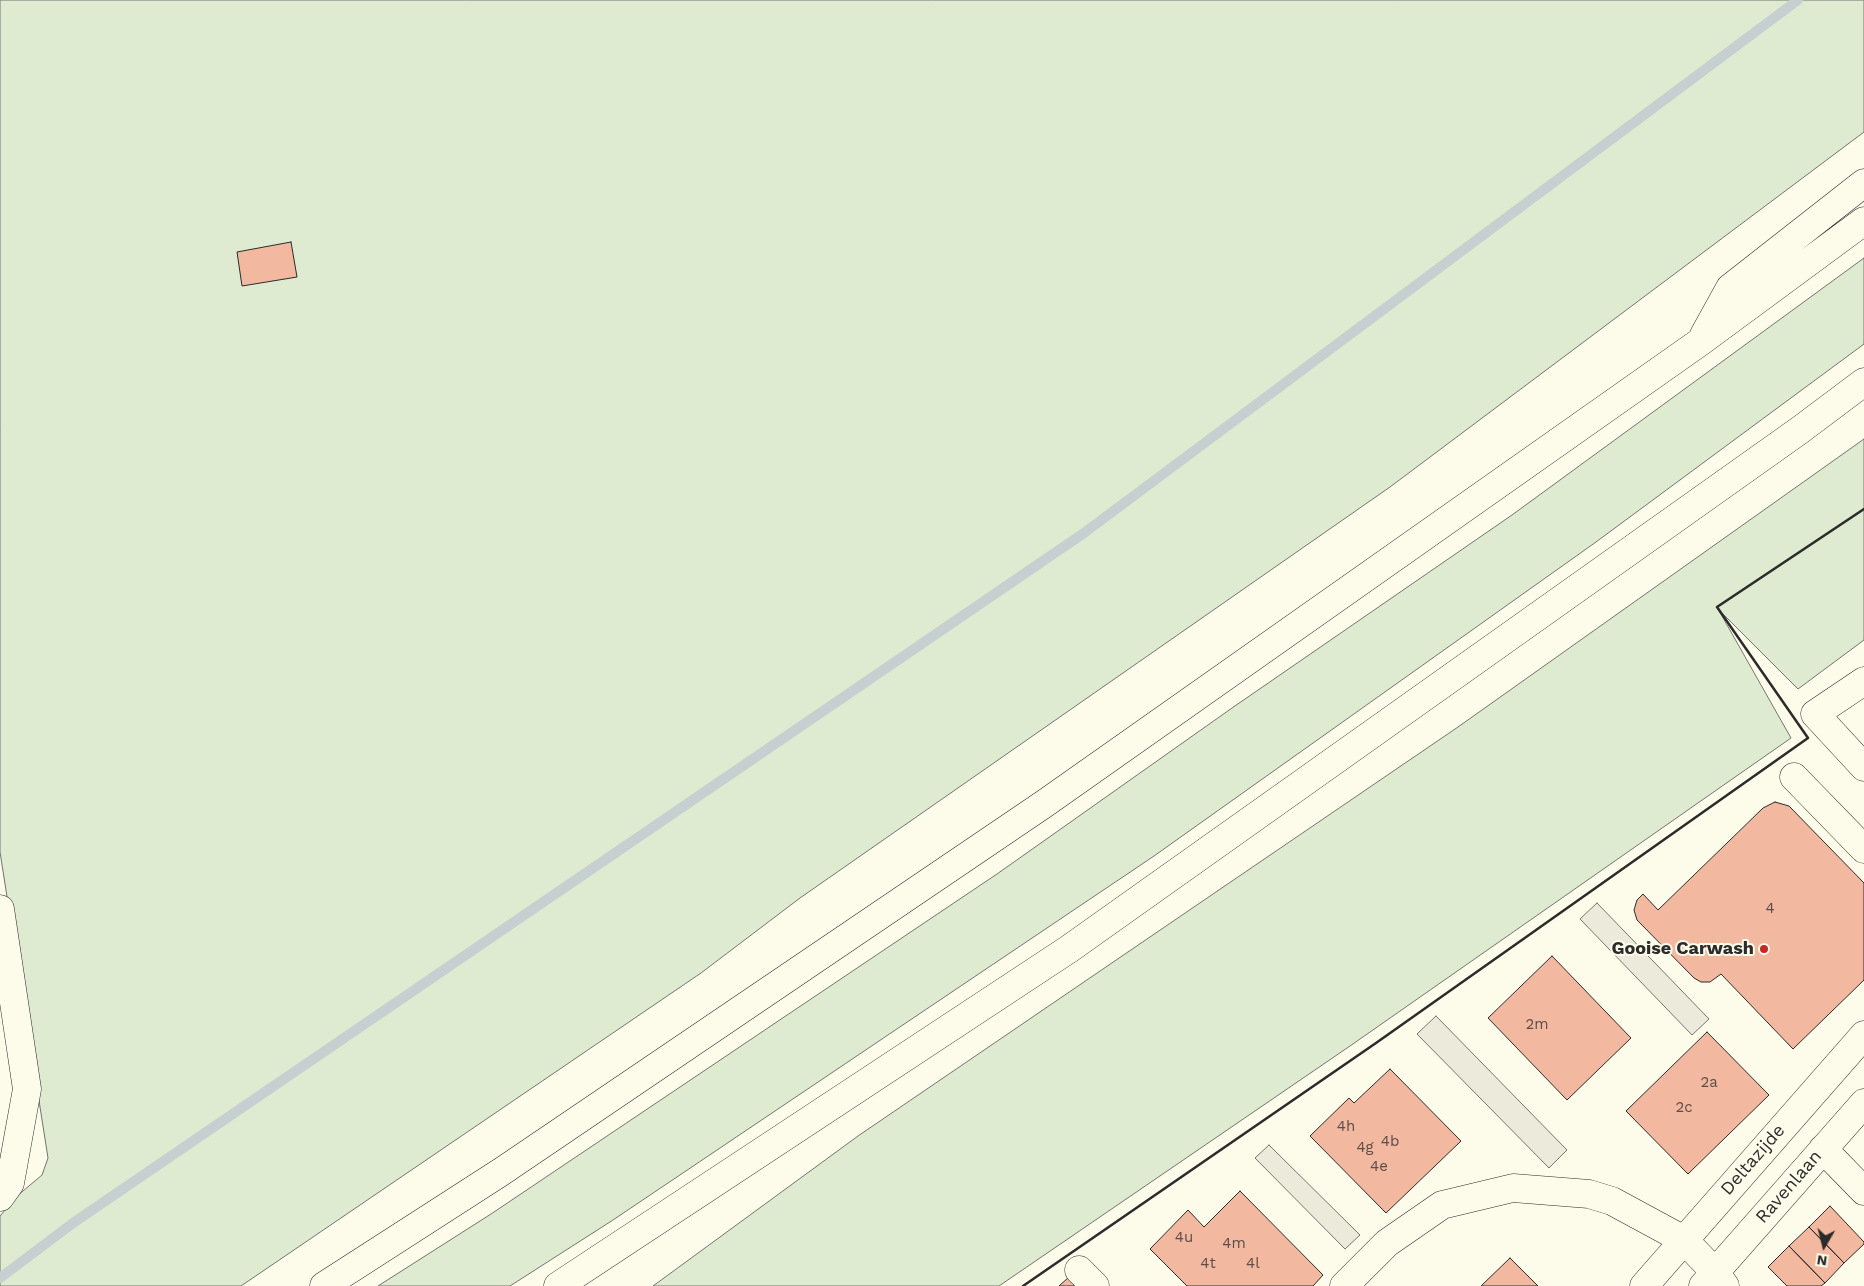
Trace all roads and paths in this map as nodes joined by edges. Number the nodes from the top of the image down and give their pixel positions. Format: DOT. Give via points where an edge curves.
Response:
graph roads {
  1 [pos="1864,183"];
  2 [pos="1864,221"];
  3 [pos="1700,342"];
  4 [pos="1864,382"];
  5 [pos="1864,681"];
  6 [pos="1864,768"];
  7 [pos="1794,777"];
  8 [pos="1864,849"];
  9 [pos="0,909"];
  10 [pos="1864,1035"];
  11 [pos="1864,1103"];
  12 [pos="1823,1149"];
  13 [pos="1864,1191"];
  14 [pos="0,1197"];
  15 [pos="1684,1240"];
  16 [pos="1714,1281"];
  17 [pos="324,1286"];
  18 [pos="558,1286"];
  19 [pos="1344,1286"];
  20 [pos="1644,1286"];
  1 -- 3 [label="main road" via="1730,288"];
  2 -- 3 [label="main road"];
  3 -- 17 [label="main road" via="1044,804 501,1172"];
  4 -- 18 [label="main road" via="1069,948"];
  5 -- 6 [label="main road" via="1815,714"];
  7 -- 8 [label="main road"];
  9 -- 14 [label="main road" via="26,1089 10,1183"];
  10 -- 15 [label="main road, Deltazijde"];
  11 -- 12 [label="main road, Ravenlaan"];
  12 -- 13 [label="main road"];
  12 -- 16 [label="main road, Ravenlaan"];
  15 -- 16 [label="main road"];
  15 -- 19 [label="main road" via="1612,1201 1589,1194 1513,1188 1442,1204 1387,1243"];
  15 -- 20 [label="main road, Deltazijde"];
}
